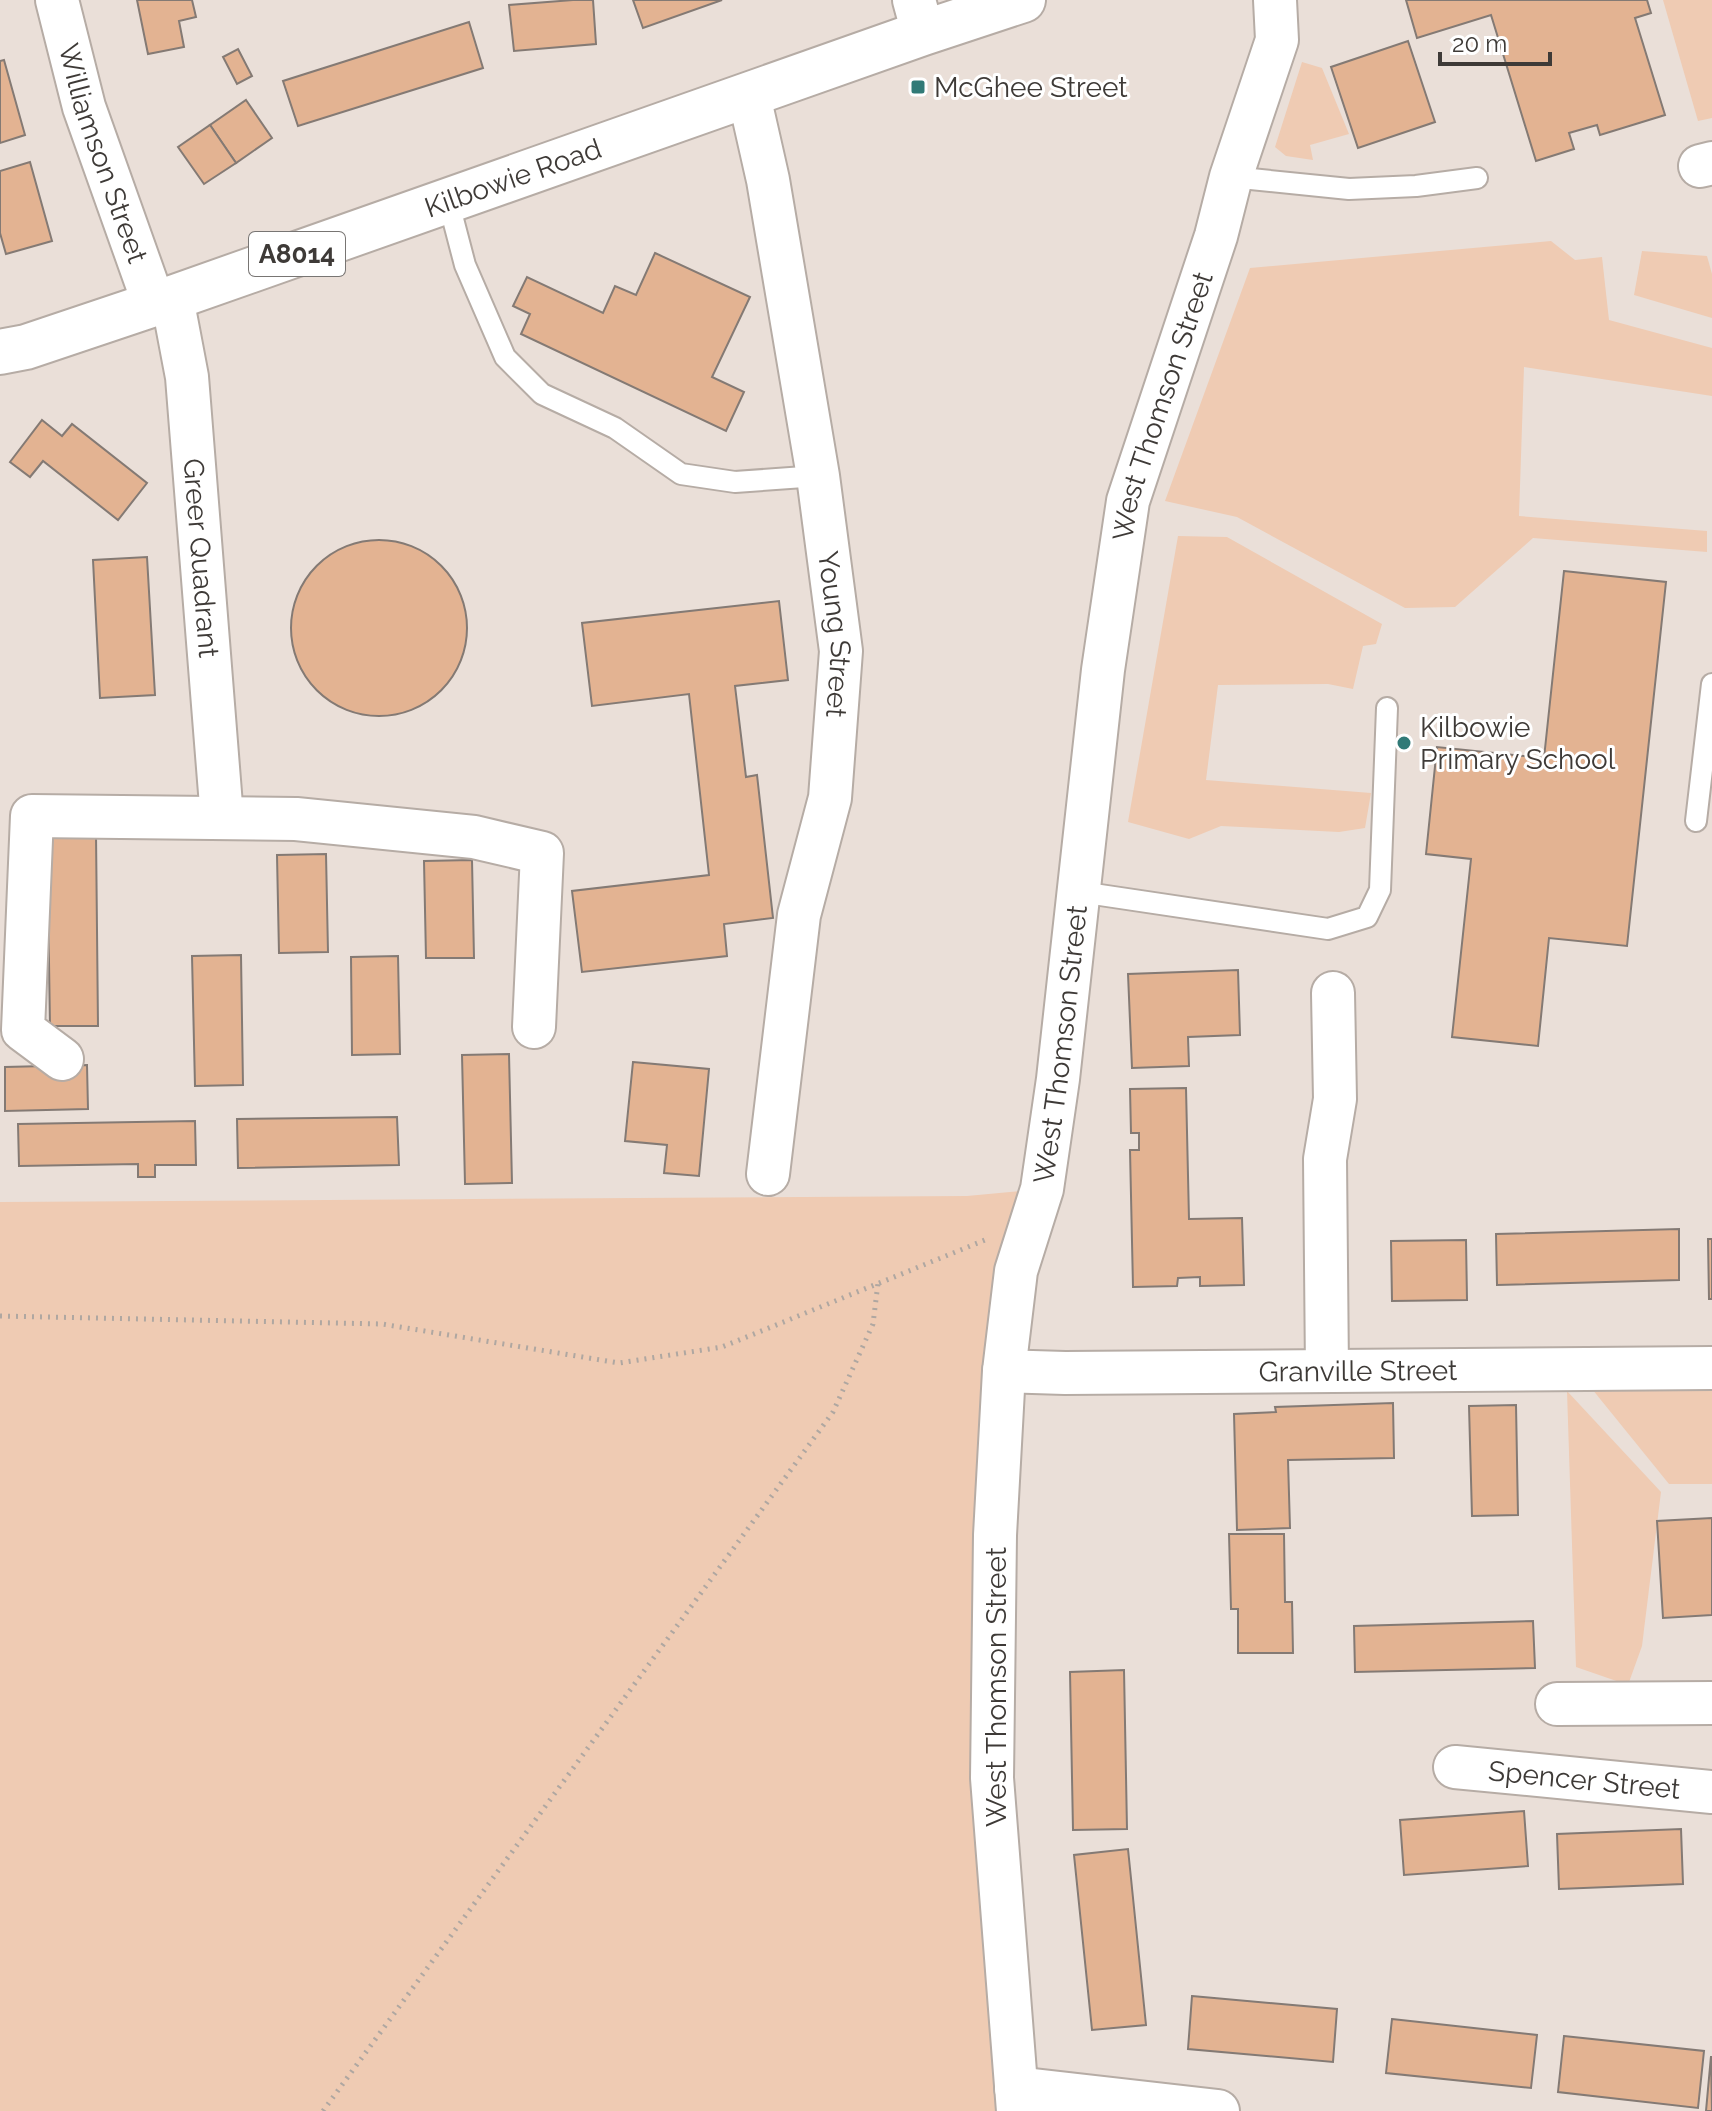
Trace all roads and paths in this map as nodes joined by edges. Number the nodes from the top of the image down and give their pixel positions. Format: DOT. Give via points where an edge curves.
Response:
graph roads {
  1 [pos="57,0"];
  2 [pos="1023,0"];
  3 [pos="1275,0"];
  4 [pos="919,16"];
  5 [pos="749,96"];
  6 [pos="1231,177"];
  7 [pos="1477,178"];
  8 [pos="448,200"];
  9 [pos="163,301"];
  10 [pos="0,352"];
  11 [pos="818,476"];
  12 [pos="1712,684"];
  13 [pos="1387,708"];
  14 [pos="222,818"];
  15 [pos="1696,821"];
  16 [pos="1080,892"];
  17 [pos="1333,993"];
  18 [pos="534,1027"];
  19 [pos="62,1059"];
  20 [pos="768,1174"];
  21 [pos="1029,1222"];
  22 [pos="878,1283"];
  23 [pos="0,1316"];
  24 [pos="1712,1368"];
  25 [pos="1004,1371"];
  26 [pos="1327,1371"];
  27 [pos="1712,1703"];
  28 [pos="1557,1704"];
  29 [pos="1455,1767"];
  30 [pos="1712,1792"];
  31 [pos="1017,2099"];
  32 [pos="323,2111"];
  33 [pos="1218,2111"];
  1 -- 9 [label="street, Williamson Street" via="84,107"];
  2 -- 4 [label="main road, Kilbowie Road / A8014"];
  3 -- 6 [label="street, West Thomson Street" via="1277,40"];
  4 -- 5 [label="main road, Kilbowie Road / A8014"];
  5 -- 8 [label="main road, Kilbowie Road / A8014"];
  5 -- 11 [label="street, Young Street"];
  6 -- 7 [label="lane" via="1349,189"];
  6 -- 16 [label="street, West Thomson Street" via="1128,501 1103,670"];
  8 -- 9 [label="main road, Kilbowie Road / A8014"];
  8 -- 11 [label="lane" via="465,265 505,357 542,394 615,428 681,474 735,482"];
  9 -- 10 [label="main road, Kilbowie Road / A8014"];
  9 -- 14 [label="street, Greer Quadrant" via="187,377"];
  11 -- 20 [label="street, Young Street" via="841,651 830,798 799,915"];
  12 -- 15 [label="lane"];
  13 -- 16 [label="lane" via="1380,890 1367,917 1328,929"];
  14 -- 18 [label="street" via="296,819 474,837 542,853"];
  14 -- 19 [label="street" via="32,816 23,1030"];
  16 -- 21 [label="street, West Thomson Street" via="1042,1189"];
  17 -- 26 [label="street" via="1335,1099 1325,1159"];
  21 -- 22 [label="path"];
  21 -- 25 [label="street, West Thomson Street" via="1016,1271"];
  22 -- 23 [label="path" via="722,1347 619,1363 382,1324"];
  22 -- 32 [label="path" via="873,1324 833,1412"];
  24 -- 26 [label="street, Granville Street"];
  25 -- 26 [label="street, Granville Street"];
  25 -- 31 [label="street, West Thomson Street" via="995,1535 992,1778"];
  27 -- 28 [label="street"];
  29 -- 30 [label="street, Spencer Street"];
  31 -- 33 [label="street"];
}
